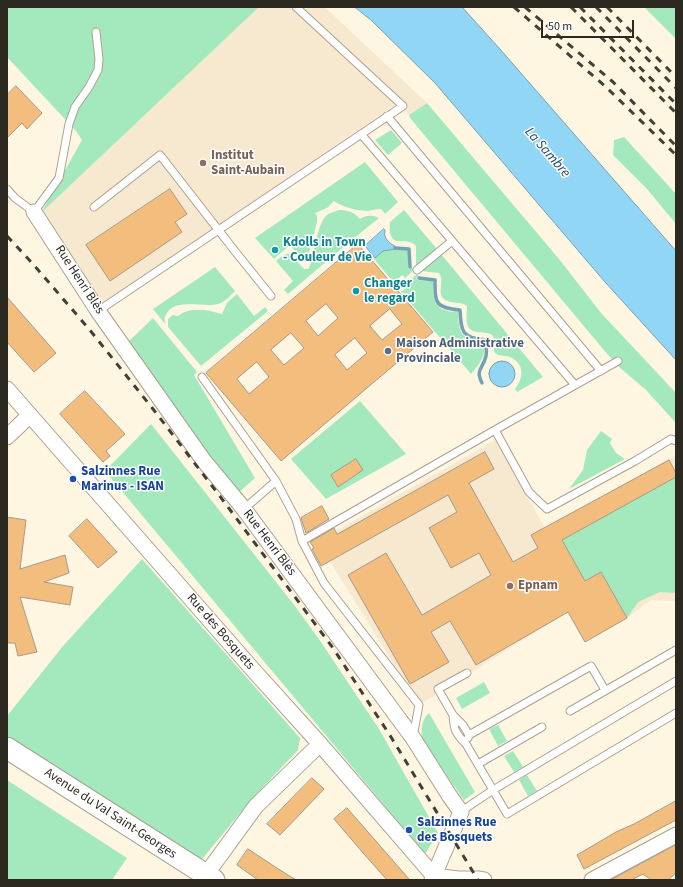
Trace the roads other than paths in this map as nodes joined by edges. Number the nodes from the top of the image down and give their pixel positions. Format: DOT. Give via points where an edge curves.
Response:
graph roads {
  1 [pos="296,7"];
  2 [pos="96,32"];
  3 [pos="387,116"];
  4 [pos="361,134"];
  5 [pos="7,189"];
  6 [pos="94,207"];
  7 [pos="34,212"];
  8 [pos="218,230"];
  9 [pos="452,240"];
  10 [pos="417,270"];
  11 [pos="271,296"];
  12 [pos="98,311"];
  13 [pos="618,361"];
  14 [pos="601,371"];
  15 [pos="202,377"];
  16 [pos="575,386"];
  17 [pos="7,389"];
  18 [pos="30,416"];
  19 [pos="495,430"];
  20 [pos="7,437"];
  21 [pos="676,441"];
  22 [pos="276,481"];
  23 [pos="244,509"];
  24 [pos="302,541"];
  25 [pos="676,650"];
  26 [pos="467,673"];
  27 [pos="676,681"];
  28 [pos="605,690"];
  29 [pos="570,711"];
  30 [pos="676,713"];
  31 [pos="453,715"];
  32 [pos="542,727"];
  33 [pos="469,735"];
  34 [pos="413,738"];
  35 [pos="320,744"];
  36 [pos="466,744"];
  37 [pos="7,748"];
  38 [pos="478,764"];
  39 [pos="493,790"];
  40 [pos="461,812"];
  41 [pos="676,835"];
  42 [pos="207,878"];
  43 [pos="433,878"];
  44 [pos="484,880"];
  45 [pos="592,880"];
  1 -- 3 [label="lane" via="403,106"];
  2 -- 7 [label="lane" via="98,70 75,107 69,124 59,178"];
  3 -- 4 [label="lane"];
  3 -- 14 [label="lane"];
  4 -- 8 [label="lane"];
  4 -- 9 [label="lane"];
  5 -- 7 [label="lane"];
  6 -- 8 [label="lane" via="160,155"];
  7 -- 12 [label="street, Rue Henri Blès"];
  8 -- 11 [label="lane"];
  8 -- 12 [label="lane"];
  9 -- 10 [label="lane"];
  9 -- 16 [label="lane"];
  12 -- 23 [label="street, Rue Henri Blès" via="204,461"];
  13 -- 14 [label="lane"];
  14 -- 16 [label="lane"];
  15 -- 22 [label="lane"];
  16 -- 19 [label="lane"];
  17 -- 18 [label="street, Rue des Bosquets"];
  18 -- 20 [label="street"];
  18 -- 35 [label="street, Rue des Bosquets"];
  19 -- 21 [label="lane" via="529,492 547,509 671,439"];
  19 -- 24 [label="lane"];
  22 -- 23 [label="lane"];
  22 -- 24 [label="lane" via="296,519"];
  23 -- 34 [label="street, Rue Henri Blès"];
  24 -- 34 [label="lane" via="324,583 419,705"];
  25 -- 28 [label="lane"];
  26 -- 31 [label="lane" via="438,689"];
  27 -- 39 [label="lane"];
  28 -- 29 [label="lane"];
  28 -- 33 [label="lane" via="592,666"];
  30 -- 39 [label="lane" via="507,814"];
  31 -- 33 [label="lane"];
  31 -- 36 [label="lane" via="454,729"];
  32 -- 38 [label="lane"];
  33 -- 36 [label="lane"];
  34 -- 40 [label="street, Rue Henri Blès"];
  35 -- 42 [label="street" via="256,806"];
  35 -- 43 [label="street, Rue des Bosquets"];
  36 -- 38 [label="lane"];
  37 -- 42 [label="main road, Avenue du Val Saint-Georges"];
  38 -- 39 [label="lane"];
  39 -- 40 [label="lane"];
  40 -- 43 [label="street"];
  41 -- 45 [label="street"];
  43 -- 44 [label="street"];
}
